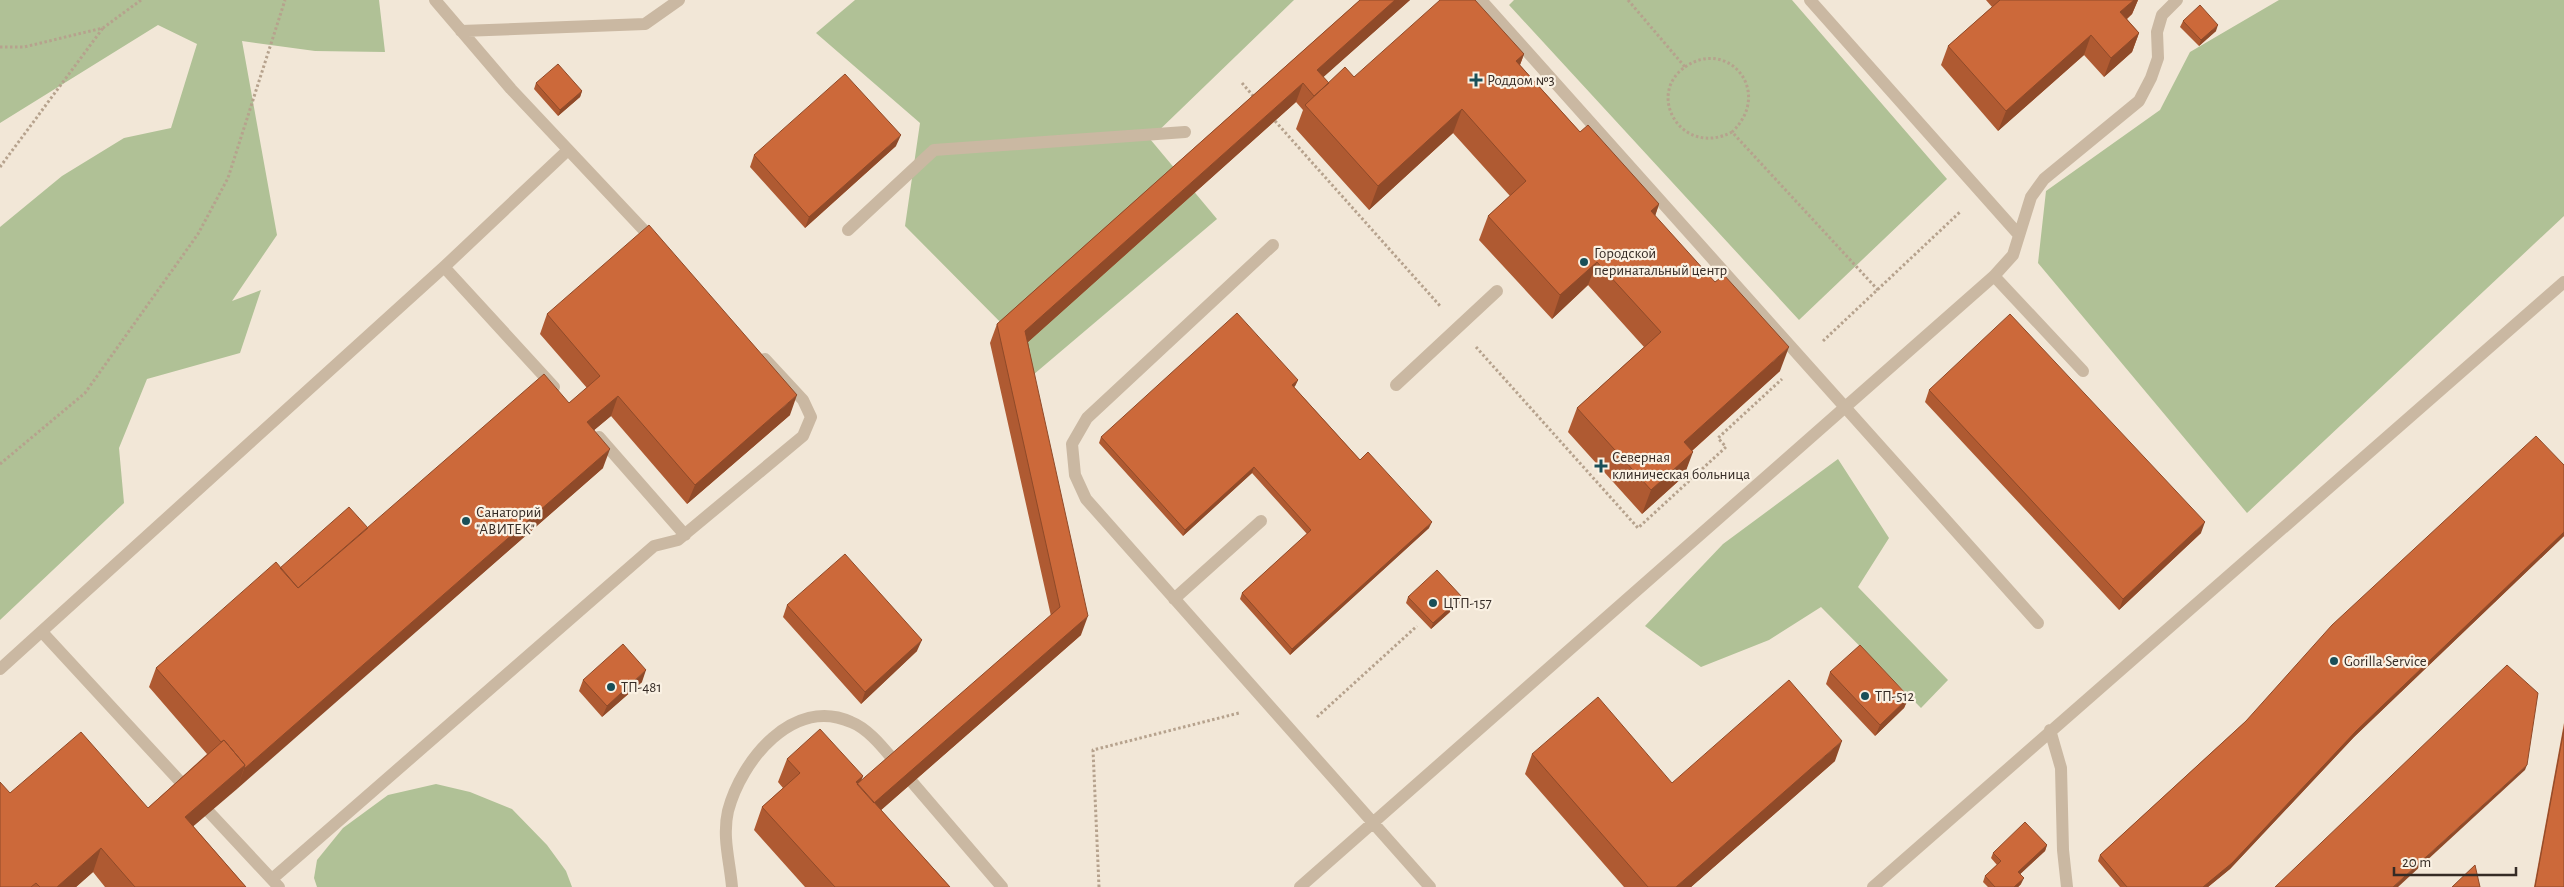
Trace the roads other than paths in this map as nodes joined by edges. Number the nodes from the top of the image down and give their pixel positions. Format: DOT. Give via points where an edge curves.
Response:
graph roads {
  1 [pos="435,0"];
  2 [pos="679,0"];
  3 [pos="1481,0"];
  4 [pos="1810,0"];
  5 [pos="2177,0"];
  6 [pos="461,31"];
  7 [pos="1184,132"];
  8 [pos="568,150"];
  9 [pos="848,230"];
  10 [pos="2018,235"];
  11 [pos="1273,246"];
  12 [pos="662,250"];
  13 [pos="444,267"];
  14 [pos="1994,276"];
  15 [pos="2564,282"];
  16 [pos="1497,291"];
  17 [pos="756,350"];
  18 [pos="2083,371"];
  19 [pos="1396,385"];
  20 [pos="562,396"];
  21 [pos="1846,406"];
  22 [pos="594,431"];
  23 [pos="1261,521"];
  24 [pos="685,535"];
  25 [pos="1174,599"];
  26 [pos="2038,623"];
  27 [pos="42,632"];
  28 [pos="0,669"];
  29 [pos="2050,730"];
  30 [pos="896,763"];
  31 [pos="912,782"];
  32 [pos="187,789"];
  33 [pos="210,812"];
  34 [pos="1373,823"];
  35 [pos="276,883"];
  36 [pos="732,887"];
  37 [pos="1002,887"];
  38 [pos="1300,887"];
  39 [pos="1430,887"];
  40 [pos="1873,887"];
  41 [pos="2067,887"];
  1 -- 6 [label="lane"];
  2 -- 6 [label="lane" via="646,24"];
  3 -- 21 [label="lane"];
  4 -- 10 [label="lane"];
  5 -- 10 [label="lane" via="2162,15 2157,32 2158,58 2152,78 2139,101 2044,179 2031,196"];
  6 -- 8 [label="lane"];
  7 -- 9 [label="lane" via="934,150"];
  8 -- 12 [label="lane"];
  8 -- 13 [label="lane"];
  10 -- 14 [label="lane" via="2013,255"];
  11 -- 25 [label="lane" via="1087,418 1072,444 1075,476 1086,499"];
  13 -- 20 [label="lane"];
  13 -- 27 [label="lane"];
  14 -- 18 [label="lane"];
  14 -- 21 [label="lane"];
  15 -- 29 [label="lane"];
  16 -- 19 [label="lane"];
  17 -- 24 [label="lane" via="803,400 811,418 803,436"];
  21 -- 26 [label="lane"];
  21 -- 34 [label="lane"];
  22 -- 24 [label="lane"];
  23 -- 25 [label="lane"];
  24 -- 35 [label="lane" via="654,546"];
  25 -- 34 [label="lane"];
  27 -- 28 [label="lane"];
  27 -- 32 [label="lane"];
  29 -- 40 [label="lane"];
  29 -- 41 [label="lane" via="2061,768"];
  30 -- 36 [label="lane" via="853,722 832,716 813,717 789,725 756,753 728,811 725,840"];
  31 -- 37 [label="lane"];
  33 -- 35 [label="lane"];
  34 -- 38 [label="lane"];
  34 -- 39 [label="lane"];
}
